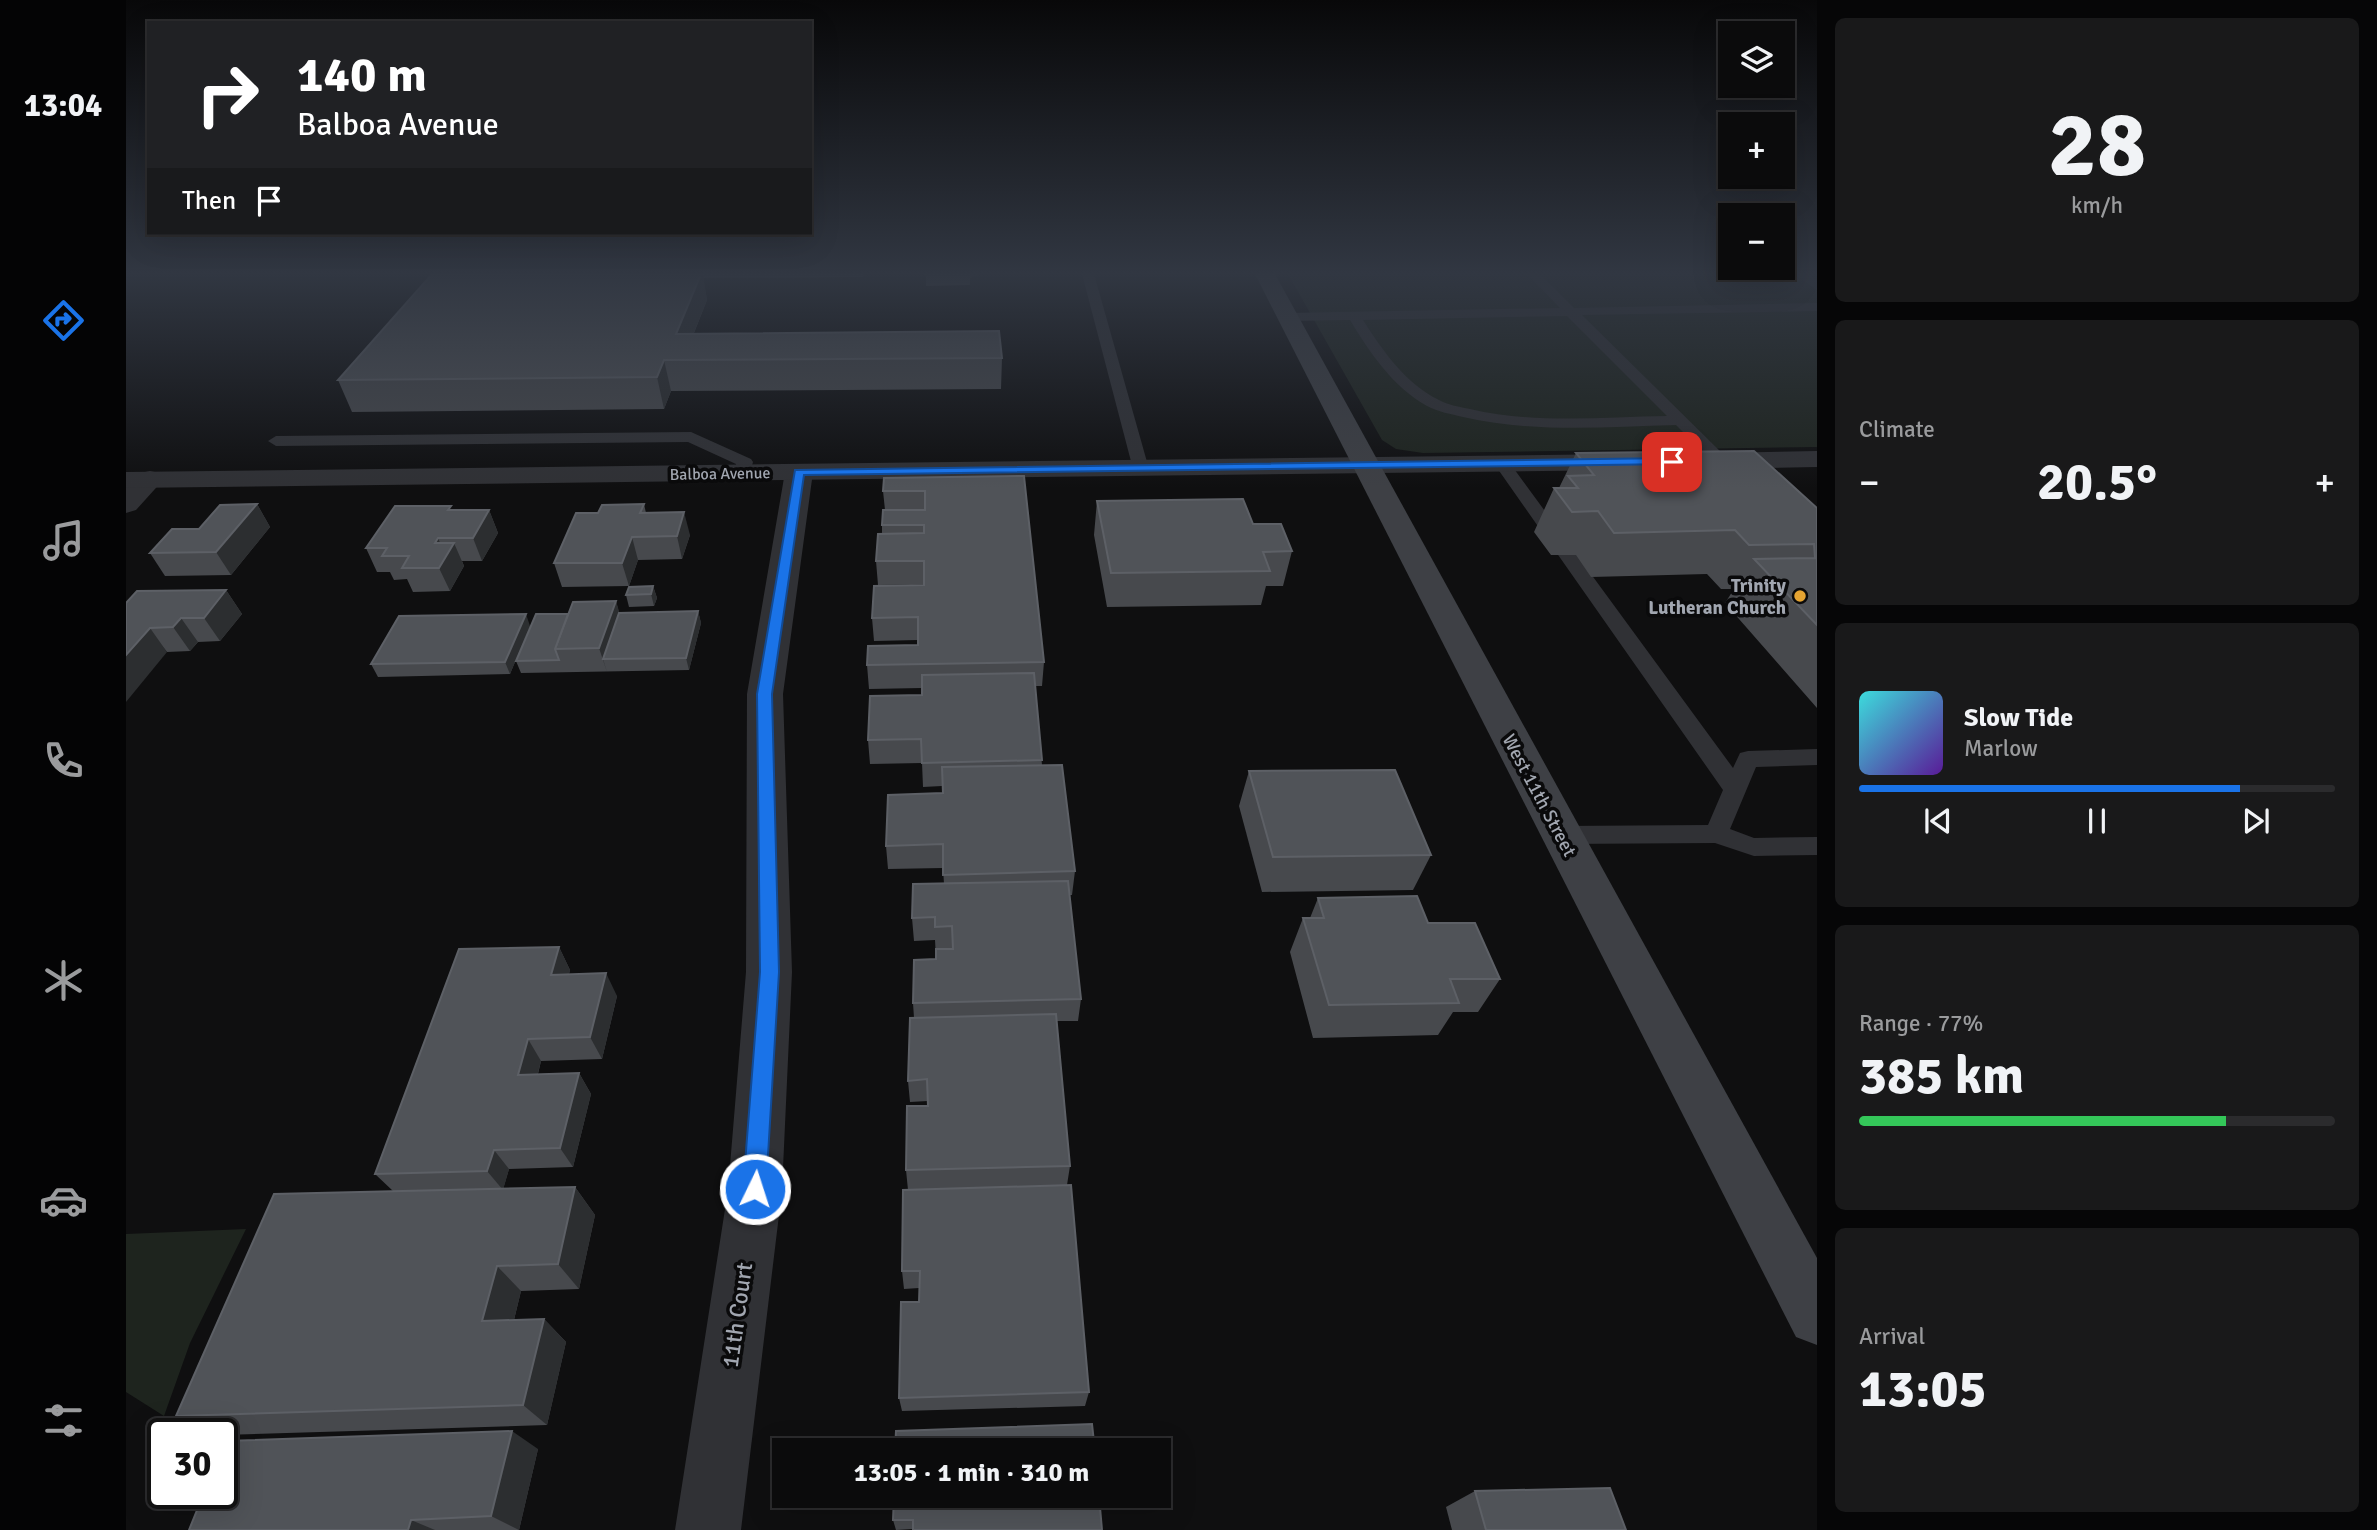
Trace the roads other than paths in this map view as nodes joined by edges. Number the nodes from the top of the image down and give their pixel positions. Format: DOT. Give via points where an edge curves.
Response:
graph roads {
  1 [pos="1108,345"];
  2 [pos="1302,345"];
  3 [pos="1372,345"];
  4 [pos="1604,345"];
  5 [pos="1679,420"];
  6 [pos="276,440"];
  7 [pos="1817,459"];
  8 [pos="1681,461"];
  9 [pos="1721,461"];
  10 [pos="1642,462"];
  11 [pos="1503,465"];
  12 [pos="1367,466"];
  13 [pos="1142,469"];
  14 [pos="743,472"];
  15 [pos="799,472"];
  16 [pos="138,479"];
  17 [pos="126,504"];
  18 [pos="1817,757"];
  19 [pos="1735,789"];
  20 [pos="1716,834"];
  21 [pos="1561,835"];
  22 [pos="1817,846"];
  23 [pos="1817,1316"];
  24 [pos="708,1530"];
  1 -- 13 [label="lane"];
  2 -- 12 [label="main road, West 11th Street"];
  3 -- 5 [label="lane" via="1394,373 1434,404 1487,419"];
  4 -- 5 [label="lane"];
  5 -- 9 [label="lane"];
  6 -- 14 [label="lane" via="691,437 745,462"];
  7 -- 9 [label="street"];
  8 -- 9 [label="street"];
  10 -- 11 [label="street, Balboa Avenue"];
  11 -- 12 [label="street, Balboa Avenue"];
  11 -- 19 [label="lane"];
  12 -- 13 [label="street, Balboa Avenue"];
  12 -- 21 [label="main road, West 11th Street"];
  13 -- 15 [label="street, Balboa Avenue"];
  14 -- 15 [label="street, Balboa Avenue"];
  14 -- 16 [label="street, Balboa Avenue"];
  15 -- 24 [label="street, 11th Court" via="765,694 769,972 755,1189"];
  16 -- 17 [label="street"];
  18 -- 19 [label="lane" via="1748,759"];
  19 -- 20 [label="lane"];
  20 -- 21 [label="lane"];
  20 -- 22 [label="lane" via="1754,848"];
  21 -- 23 [label="main road, West 11th Street"];
}
